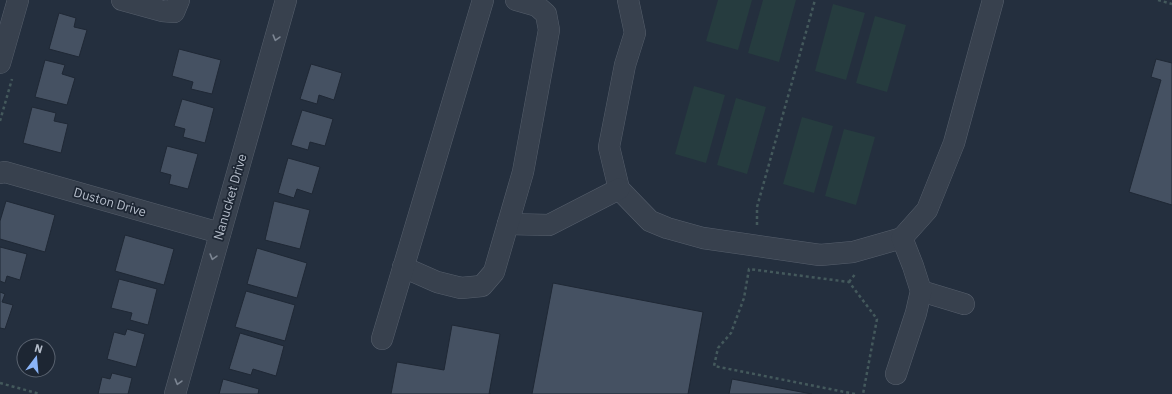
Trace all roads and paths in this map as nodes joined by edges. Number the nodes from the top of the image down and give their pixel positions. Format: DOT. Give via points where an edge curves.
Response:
graph roads {
  1 [pos="18,0"];
  2 [pos="122,0"];
  3 [pos="286,0"];
  4 [pos="483,0"];
  5 [pos="516,0"];
  6 [pos="628,0"];
  7 [pos="815,0"];
  8 [pos="993,0"];
  9 [pos="1158,0"];
  10 [pos="1172,4"];
  11 [pos="177,6"];
  12 [pos="0,63"];
  13 [pos="0,173"];
  14 [pos="618,189"];
  15 [pos="508,224"];
  16 [pos="755,230"];
  17 [pos="220,233"];
  18 [pos="902,238"];
  19 [pos="403,266"];
  20 [pos="921,291"];
  21 [pos="964,304"];
  22 [pos="382,339"];
  23 [pos="896,374"];
  24 [pos="0,382"];
  25 [pos="40,394"];
  26 [pos="175,394"];
  27 [pos="854,394"];
  28 [pos="863,394"];
  1 -- 12 [label="street"];
  2 -- 11 [label="street" via="162,11"];
  3 -- 17 [label="street, Nanucket Drive, one-way"];
  4 -- 19 [label="street"];
  5 -- 15 [label="street" via="537,6 546,14 549,30 523,172"];
  6 -- 14 [label="street" via="634,33 609,147"];
  7 -- 16 [label="path" via="757,207"];
  8 -- 18 [label="street" via="954,143 927,210"];
  9 -- 10 [label="path"];
  13 -- 17 [label="street, Duston Drive" via="5,172"];
  14 -- 15 [label="street" via="549,225"];
  14 -- 18 [label="street" via="650,221 703,238 820,255 853,252"];
  15 -- 19 [label="street" via="494,272 482,286 461,288 437,282"];
  17 -- 26 [label="street, Nanucket Drive, one-way"];
  18 -- 20 [label="street"];
  19 -- 22 [label="street"];
  20 -- 21 [label="street"];
  20 -- 23 [label="street"];
  24 -- 25 [label="path"];
  27 -- 28 [label="path" via="714,366 718,348 731,333 744,298 749,269 849,282 877,319"];
}
